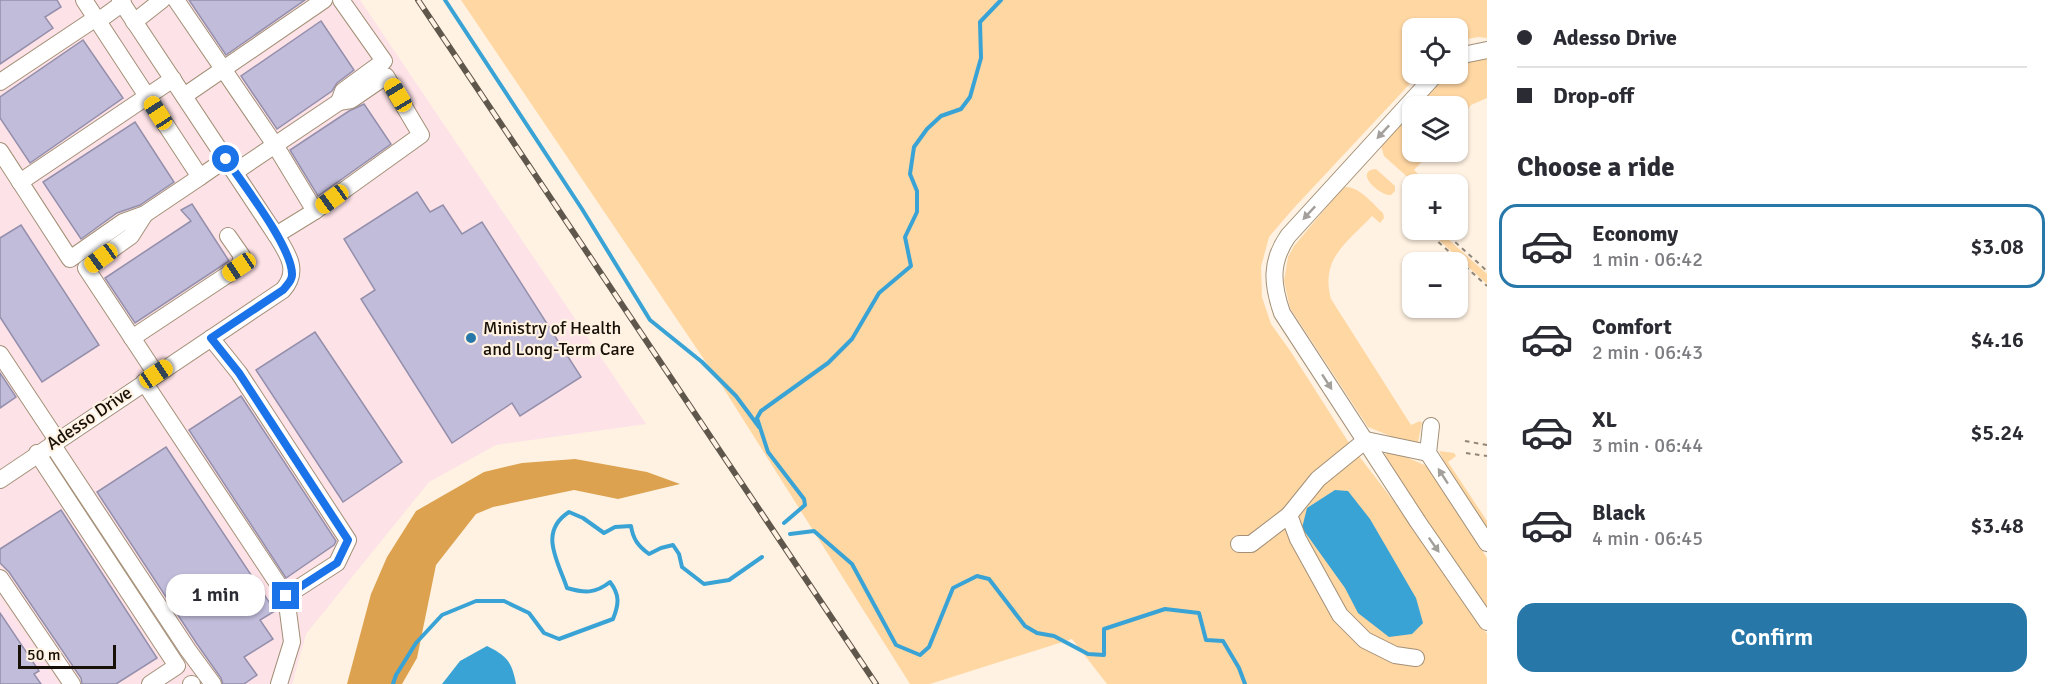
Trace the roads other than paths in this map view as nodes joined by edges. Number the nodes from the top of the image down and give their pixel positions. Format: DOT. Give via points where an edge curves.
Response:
graph roads {
  1 [pos="162,0"];
  2 [pos="176,0"];
  3 [pos="324,0"];
  4 [pos="341,0"];
  5 [pos="121,2"];
  6 [pos="90,9"];
  7 [pos="134,21"];
  8 [pos="1487,50"];
  9 [pos="1468,54"];
  10 [pos="223,70"];
  11 [pos="0,71"];
  12 [pos="173,80"];
  13 [pos="0,82"];
  14 [pos="1427,84"];
  15 [pos="184,96"];
  16 [pos="147,97"];
  17 [pos="339,102"];
  18 [pos="275,145"];
  19 [pos="0,151"];
  20 [pos="230,166"];
  21 [pos="200,177"];
  22 [pos="20,182"];
  23 [pos="315,211"];
  24 [pos="146,214"];
  25 [pos="276,235"];
  26 [pos="228,236"];
  27 [pos="132,338"];
  28 [pos="211,338"];
  29 [pos="0,354"];
  30 [pos="150,378"];
  31 [pos="1431,426"];
  32 [pos="1366,440"];
  33 [pos="49,446"];
  34 [pos="1428,453"];
  35 [pos="0,480"];
  36 [pos="1289,515"];
  37 [pos="1487,543"];
  38 [pos="1239,544"];
  39 [pos="0,578"];
  40 [pos="286,596"];
  41 [pos="1487,622"];
  42 [pos="1416,658"];
  43 [pos="72,684"];
  44 [pos="150,684"];
  45 [pos="213,684"];
  46 [pos="279,684"];
  1 -- 7 [label="street"];
  2 -- 10 [label="street"];
  3 -- 10 [label="street"];
  4 -- 17 [label="street" via="384,61 343,91"];
  5 -- 6 [label="street"];
  5 -- 7 [label="street, Adesso Drive"];
  6 -- 11 [label="street"];
  6 -- 13 [label="street"];
  6 -- 16 [label="street"];
  7 -- 12 [label="street, Adesso Drive"];
  8 -- 9 [label="street"];
  10 -- 15 [label="street"];
  10 -- 18 [label="street"];
  12 -- 15 [label="street, Adesso Drive"];
  12 -- 16 [label="street"];
  14 -- 32 [label="street, one-way" via="1288,236 1279,249 1274,268 1274,291 1282,313"];
  15 -- 20 [label="street, Adesso Drive"];
  16 -- 21 [label="street"];
  16 -- 22 [label="street"];
  17 -- 18 [label="street"];
  17 -- 23 [label="street" via="351,100 386,76 421,135"];
  18 -- 20 [label="street"];
  18 -- 23 [label="street"];
  19 -- 22 [label="street"];
  20 -- 21 [label="street"];
  20 -- 25 [label="street, Adesso Drive"];
  21 -- 24 [label="street"];
  22 -- 24 [label="street" via="70,259 123,222"];
  23 -- 25 [label="street"];
  24 -- 27 [label="street" via="131,237 86,268"];
  25 -- 28 [label="street, Adesso Drive" via="289,258 291,281"];
  26 -- 27 [label="street" via="242,256 239,267"];
  27 -- 30 [label="street"];
  28 -- 30 [label="street, Adesso Drive"];
  28 -- 40 [label="street" via="239,373 348,540 337,563"];
  29 -- 33 [label="street"];
  30 -- 33 [label="street, Adesso Drive"];
  30 -- 40 [label="street"];
  31 -- 34 [label="street"];
  32 -- 34 [label="street"];
  32 -- 36 [label="street" via="1318,479"];
  32 -- 41 [label="street, one-way"];
  33 -- 35 [label="street, Adesso Drive"];
  33 -- 44 [label="street" via="177,666"];
  33 -- 45 [label="street"];
  37 -- 34 [label="street, one-way"];
  36 -- 38 [label="street" via="1251,544"];
  36 -- 42 [label="street" via="1340,615 1365,640 1395,655"];
  39 -- 43 [label="street"];
  40 -- 46 [label="street" via="292,642"];
}
